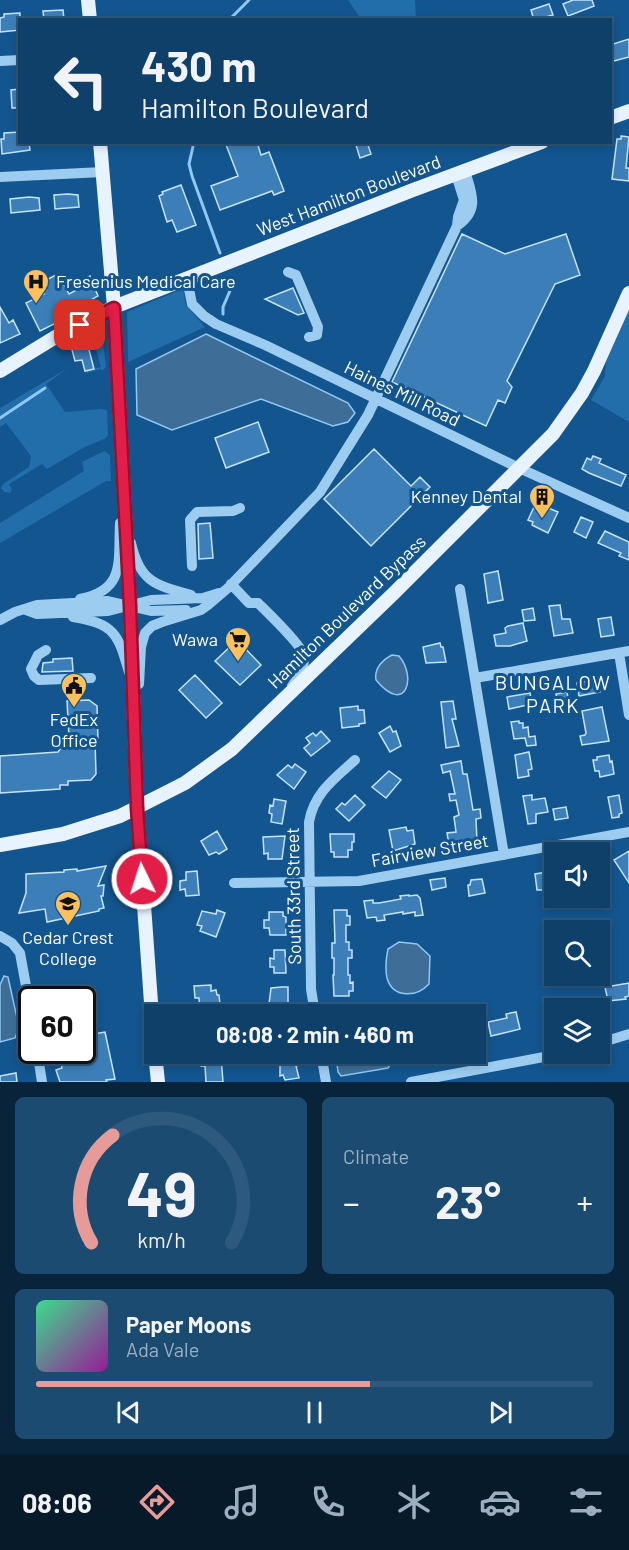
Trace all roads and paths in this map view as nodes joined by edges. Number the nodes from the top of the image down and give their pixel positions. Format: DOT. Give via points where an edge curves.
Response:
graph roads {
  1 [pos="88,0"];
  2 [pos="90,18"];
  3 [pos="18,60"];
  4 [pos="0,61"];
  5 [pos="100,144"];
  6 [pos="537,144"];
  7 [pos="103,172"];
  8 [pos="460,173"];
  9 [pos="0,177"];
  10 [pos="288,272"];
  11 [pos="192,276"];
  12 [pos="629,293"];
  13 [pos="114,308"];
  14 [pos="309,337"];
  15 [pos="0,371"];
  16 [pos="376,399"];
  17 [pos="519,468"];
  18 [pos="123,481"];
  19 [pos="240,508"];
  20 [pos="125,517"];
  21 [pos="629,518"];
  22 [pos="192,566"];
  23 [pos="227,588"];
  24 [pos="460,589"];
  25 [pos="203,598"];
  26 [pos="130,606"];
  27 [pos="34,610"];
  28 [pos="201,610"];
  29 [pos="0,620"];
  30 [pos="46,650"];
  31 [pos="624,652"];
  32 [pos="91,678"];
  33 [pos="476,678"];
  34 [pos="132,684"];
  35 [pos="282,701"];
  36 [pos="629,715"];
  37 [pos="135,750"];
  38 [pos="355,760"];
  39 [pos="137,808"];
  40 [pos="629,832"];
  41 [pos="0,845"];
  42 [pos="504,855"];
  43 [pos="309,882"];
  44 [pos="234,884"];
  45 [pos="0,936"];
  46 [pos="26,986"];
  47 [pos="151,1004"];
  48 [pos="313,1004"];
  49 [pos="629,1034"];
  50 [pos="610,1041"];
  51 [pos="544,1057"];
  52 [pos="39,1064"];
  53 [pos="156,1064"];
  54 [pos="323,1064"];
  55 [pos="42,1082"];
  56 [pos="158,1082"];
  57 [pos="326,1082"];
  58 [pos="411,1082"];
  1 -- 2 [label="main road"];
  3 -- 4 [label="street"];
  5 -- 7 [label="main road"];
  6 -- 8 [label="main road, West Hamilton Boulevard"];
  7 -- 9 [label="street"];
  7 -- 13 [label="main road"];
  8 -- 11 [label="main road, West Hamilton Boulevard"];
  8 -- 16 [label="street" via="473,196 473,205 466,220 458,226"];
  10 -- 14 [label="street" via="296,275 318,327 317,335"];
  11 -- 13 [label="main road, West Hamilton Boulevard"];
  11 -- 16 [label="street, Haines Mill Road" via="189,297 196,309 216,324"];
  12 -- 17 [label="main road, Hamilton Boulevard Bypass" via="582,393 553,435"];
  13 -- 15 [label="main road, West Hamilton Boulevard" via="62,333"];
  13 -- 18 [label="main road"];
  16 -- 17 [label="street, Haines Mill Road"];
  16 -- 23 [label="street" via="320,492"];
  17 -- 21 [label="street, Haines Mill Road"];
  17 -- 35 [label="main road, Hamilton Boulevard Bypass"];
  18 -- 20 [label="main road"];
  18 -- 27 [label="street" via="117,573 111,586 84,598"];
  19 -- 22 [label="street" via="193,515"];
  20 -- 25 [label="street" via="136,563 152,582"];
  20 -- 26 [label="main road"];
  23 -- 25 [label="street"];
  23 -- 28 [label="street"];
  23 -- 35 [label="street" via="249,603 258,603 304,653 301,672"];
  24 -- 33 [label="street"];
  25 -- 26 [label="street" via="152,600"];
  26 -- 27 [label="street" via="108,601"];
  26 -- 28 [label="street" via="151,611"];
  26 -- 34 [label="main road"];
  27 -- 29 [label="street" via="15,612"];
  27 -- 34 [label="street" via="87,619 109,628 121,646"];
  28 -- 37 [label="street" via="162,622 145,633"];
  30 -- 32 [label="street" via="38,655 31,669 39,680"];
  31 -- 33 [label="street"];
  31 -- 36 [label="street"];
  33 -- 42 [label="street"];
  34 -- 37 [label="main road"];
  35 -- 39 [label="main road, Hamilton Boulevard Bypass" via="214,763"];
  37 -- 39 [label="main road"];
  38 -- 43 [label="street, South 33rd Street" via="324,788 313,804 308,831"];
  39 -- 41 [label="main road, Hamilton Boulevard Bypass" via="63,834"];
  39 -- 47 [label="main road"];
  40 -- 42 [label="street, Fairview Street"];
  42 -- 43 [label="street, Fairview Street" via="360,881"];
  43 -- 44 [label="street, Fairview Street"];
  43 -- 48 [label="street, South 33rd Street"];
  45 -- 46 [label="street" via="20,953"];
  49 -- 50 [label="street"];
  51 -- 58 [label="street"];
  52 -- 55 [label="street"];
  53 -- 56 [label="main road"];
  54 -- 57 [label="street"];
}
